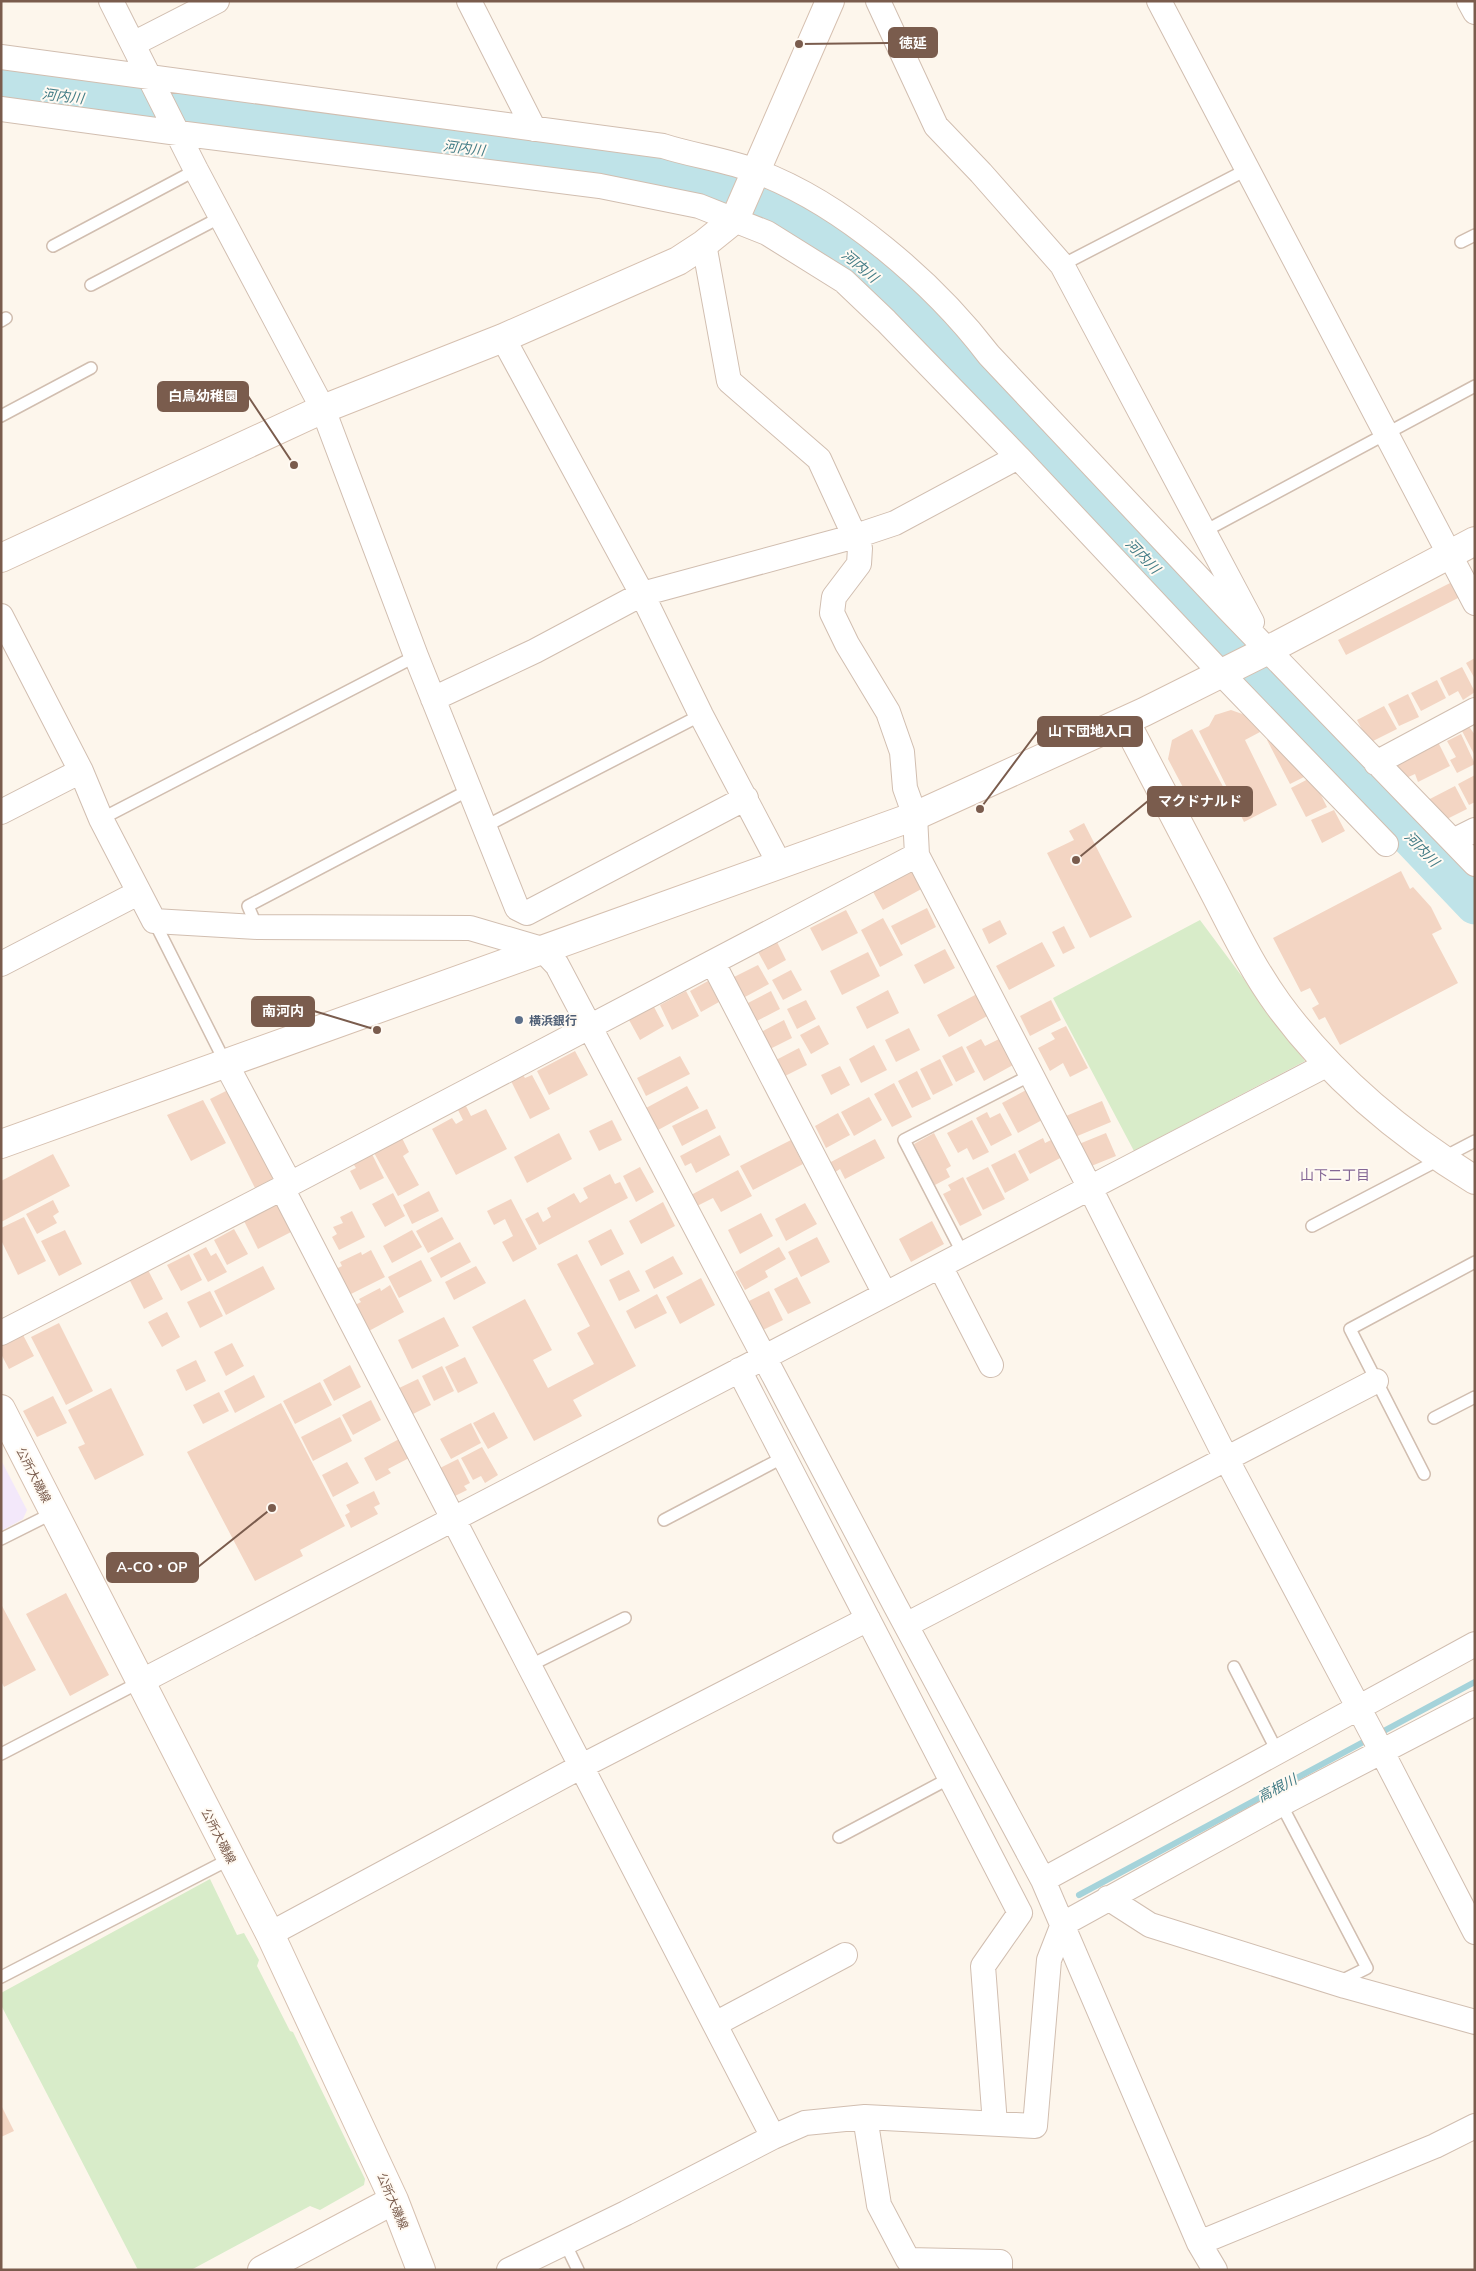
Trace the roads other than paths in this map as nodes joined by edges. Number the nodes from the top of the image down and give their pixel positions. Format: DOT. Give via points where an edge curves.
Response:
graph roads {
  1 [pos="112,1"];
  2 [pos="217,1"];
  3 [pos="469,1"];
  4 [pos="830,1"];
  5 [pos="878,1"];
  6 [pos="1159,1"];
  7 [pos="1469,1"];
  8 [pos="1475,12"];
  9 [pos="133,44"];
  10 [pos="1,57"];
  11 [pos="152,78"];
  12 [pos="1,109"];
  13 [pos="534,129"];
  14 [pos="178,133"];
  15 [pos="1248,169"];
  16 [pos="196,170"];
  17 [pos="755,175"];
  18 [pos="736,215"];
  19 [pos="221,217"];
  20 [pos="1475,235"];
  21 [pos="1461,242"];
  22 [pos="704,244"];
  23 [pos="53,246"];
  24 [pos="1062,265"];
  25 [pos="91,285"];
  26 [pos="503,338"];
  27 [pos="91,368"];
  28 [pos="1475,386"];
  29 [pos="323,409"];
  30 [pos="1,416"];
  31 [pos="1384,433"];
  32 [pos="1018,457"];
  33 [pos="1203,532"];
  34 [pos="856,536"];
  35 [pos="1475,541"];
  36 [pos="1449,554"];
  37 [pos="1,558"];
  38 [pos="642,594"];
  39 [pos="1475,603"];
  40 [pos="1,616"];
  41 [pos="1265,651"];
  42 [pos="416,656"];
  43 [pos="1223,672"];
  44 [pos="433,699"];
  45 [pos="1475,710"];
  46 [pos="700,715"];
  47 [pos="1125,721"];
  48 [pos="1376,763"];
  49 [pos="81,771"];
  50 [pos="469,790"];
  51 [pos="746,798"];
  52 [pos="1,812"];
  53 [pos="915,816"];
  54 [pos="101,819"];
  55 [pos="484,827"];
  56 [pos="1475,830"];
  57 [pos="1453,842"];
  58 [pos="1386,844"];
  59 [pos="917,855"];
  60 [pos="1475,864"];
  61 [pos="780,865"];
  62 [pos="138,893"];
  63 [pos="154,921"];
  64 [pos="257,927"];
  65 [pos="542,949"];
  66 [pos="713,963"];
  67 [pos="1,964"];
  68 [pos="589,1026"];
  69 [pos="225,1062"];
  70 [pos="1328,1064"];
  71 [pos="1031,1074"];
  72 [pos="1475,1141"];
  73 [pos="1,1144"];
  74 [pos="1442,1159"];
  75 [pos="1475,1180"];
  76 [pos="286,1186"];
  77 [pos="1090,1188"];
  78 [pos="1312,1226"];
  79 [pos="963,1254"];
  80 [pos="1475,1262"];
  81 [pos="940,1266"];
  82 [pos="885,1294"];
  83 [pos="1,1333"];
  84 [pos="764,1357"];
  85 [pos="991,1365"];
  86 [pos="739,1370"];
  87 [pos="1376,1381"];
  88 [pos="1475,1397"];
  89 [pos="1,1409"];
  90 [pos="1434,1418"];
  91 [pos="784,1457"];
  92 [pos="1227,1460"];
  93 [pos="1424,1474"];
  94 [pos="53,1513"];
  95 [pos="454,1518"];
  96 [pos="664,1520"];
  97 [pos="1,1539"];
  98 [pos="625,1618"];
  99 [pos="868,1619"];
  100 [pos="906,1626"];
  101 [pos="1475,1644"];
  102 [pos="529,1666"];
  103 [pos="1234,1668"];
  104 [pos="142,1682"];
  105 [pos="1475,1703"];
  106 [pos="1358,1706"];
  107 [pos="1277,1751"];
  108 [pos="1382,1752"];
  109 [pos="1,1754"];
  110 [pos="582,1766"];
  111 [pos="950,1778"];
  112 [pos="1282,1804"];
  113 [pos="839,1837"];
  114 [pos="230,1859"];
  115 [pos="1043,1880"];
  116 [pos="1108,1898"];
  117 [pos="1063,1924"];
  118 [pos="1475,1932"];
  119 [pos="270,1934"];
  120 [pos="845,1955"];
  121 [pos="1,1977"];
  122 [pos="1336,1983"];
  123 [pos="1475,2022"];
  124 [pos="715,2024"];
  125 [pos="865,2117"];
  126 [pos="995,2124"];
  127 [pos="1475,2126"];
  128 [pos="773,2136"];
  129 [pos="394,2200"];
  130 [pos="1199,2242"];
  131 [pos="565,2243"];
  132 [pos="262,2270"];
  133 [pos="421,2270"];
  134 [pos="509,2270"];
  135 [pos="578,2270"];
  136 [pos="1000,2270"];
  137 [pos="1215,2270"];
  1 -- 9 [label="street"];
  2 -- 9 [label="street"];
  3 -- 13 [label="street"];
  4 -- 17 [label="street"];
  5 -- 24 [label="street" via="936,126"];
  6 -- 15 [label="street"];
  7 -- 8 [label="street"];
  9 -- 11 [label="street"];
  10 -- 11 [label="street"];
  11 -- 13 [label="street"];
  11 -- 14 [label="street"];
  12 -- 14 [label="street"];
  13 -- 17 [label="street" via="663,146"];
  14 -- 16 [label="street"];
  14 -- 18 [label="street" via="600,186"];
  15 -- 24 [label="lane"];
  15 -- 31 [label="street"];
  16 -- 19 [label="street"];
  16 -- 23 [label="lane"];
  17 -- 18 [label="street"];
  17 -- 41 [label="street" via="785,184 846,219 917,277"];
  18 -- 22 [label="street"];
  18 -- 32 [label="street" via="844,281"];
  19 -- 25 [label="lane"];
  19 -- 29 [label="street"];
  20 -- 21 [label="lane"];
  22 -- 26 [label="street" via="678,261"];
  22 -- 34 [label="street" via="729,381 819,459"];
  24 -- 33 [label="street"];
  26 -- 29 [label="street"];
  26 -- 38 [label="street"];
  27 -- 30 [label="lane"];
  28 -- 31 [label="lane"];
  29 -- 37 [label="street"];
  29 -- 42 [label="street"];
  31 -- 33 [label="lane"];
  31 -- 36 [label="street"];
  32 -- 34 [label="street" via="895,524"];
  32 -- 43 [label="street"];
  33 -- 41 [label="street"];
  34 -- 38 [label="street"];
  34 -- 53 [label="street" via="860,548 859,564 834,597 832,613 888,712 902,752 905,788"];
  35 -- 36 [label="street"];
  36 -- 39 [label="street"];
  36 -- 41 [label="street"];
  38 -- 44 [label="street" via="535,651"];
  38 -- 46 [label="street"];
  40 -- 49 [label="street"];
  41 -- 43 [label="street"];
  41 -- 48 [label="street"];
  42 -- 44 [label="street"];
  42 -- 54 [label="lane"];
  43 -- 47 [label="street"];
  43 -- 58 [label="street"];
  44 -- 50 [label="street"];
  45 -- 48 [label="street"];
  46 -- 51 [label="street"];
  46 -- 55 [label="lane"];
  47 -- 53 [label="street"];
  47 -- 70 [label="street" via="1256,971 1279,1005"];
  48 -- 57 [label="street"];
  49 -- 52 [label="street"];
  49 -- 54 [label="street"];
  50 -- 55 [label="street"];
  50 -- 64 [label="lane" via="248,906"];
  51 -- 55 [label="street" via="526,913 517,908"];
  51 -- 61 [label="street"];
  53 -- 59 [label="street"];
  53 -- 61 [label="street"];
  54 -- 62 [label="street"];
  56 -- 57 [label="street"];
  57 -- 60 [label="street"];
  59 -- 66 [label="street"];
  59 -- 71 [label="street"];
  61 -- 65 [label="street"];
  62 -- 63 [label="street"];
  62 -- 67 [label="street"];
  63 -- 64 [label="street"];
  63 -- 69 [label="lane"];
  64 -- 65 [label="street" via="470,928"];
  65 -- 68 [label="street" via="557,965"];
  65 -- 69 [label="street"];
  66 -- 68 [label="street"];
  66 -- 82 [label="street"];
  68 -- 76 [label="street"];
  68 -- 84 [label="street"];
  69 -- 73 [label="street"];
  69 -- 76 [label="street"];
  70 -- 74 [label="street" via="1378,1110"];
  70 -- 77 [label="street"];
  71 -- 77 [label="street"];
  71 -- 79 [label="lane" via="904,1140"];
  72 -- 74 [label="lane"];
  74 -- 75 [label="street"];
  74 -- 78 [label="lane"];
  76 -- 83 [label="street"];
  76 -- 95 [label="street"];
  77 -- 79 [label="street"];
  77 -- 92 [label="street"];
  79 -- 81 [label="street"];
  80 -- 87 [label="lane" via="1350,1329"];
  81 -- 82 [label="street"];
  81 -- 85 [label="street"];
  82 -- 84 [label="street"];
  84 -- 86 [label="street"];
  84 -- 100 [label="street"];
  86 -- 91 [label="street"];
  86 -- 95 [label="street"];
  87 -- 92 [label="street"];
  87 -- 93 [label="lane"];
  88 -- 90 [label="lane"];
  89 -- 94 [label="street, 公所大磯線"];
  91 -- 96 [label="lane"];
  91 -- 99 [label="street"];
  92 -- 100 [label="street"];
  92 -- 106 [label="street"];
  94 -- 97 [label="lane"];
  94 -- 104 [label="street, 公所大磯線"];
  95 -- 102 [label="street"];
  95 -- 104 [label="street"];
  98 -- 102 [label="lane"];
  99 -- 110 [label="street"];
  99 -- 111 [label="street"];
  100 -- 115 [label="street"];
  101 -- 106 [label="street"];
  102 -- 110 [label="street"];
  103 -- 107 [label="lane"];
  104 -- 109 [label="lane"];
  104 -- 114 [label="street, 公所大磯線"];
  105 -- 108 [label="street"];
  106 -- 107 [label="street"];
  106 -- 108 [label="street"];
  107 -- 115 [label="street"];
  108 -- 112 [label="street"];
  108 -- 118 [label="street"];
  110 -- 119 [label="street"];
  110 -- 124 [label="street"];
  111 -- 113 [label="lane"];
  111 -- 126 [label="street" via="1020,1913 984,1966"];
  112 -- 116 [label="street"];
  112 -- 122 [label="lane" via="1367,1968"];
  114 -- 119 [label="street, 公所大磯線"];
  114 -- 121 [label="lane"];
  115 -- 117 [label="street"];
  116 -- 117 [label="street"];
  116 -- 122 [label="street" via="1150,1925"];
  117 -- 126 [label="street" via="1049,1960 1035,2126"];
  117 -- 130 [label="street"];
  119 -- 129 [label="street, 公所大磯線"];
  120 -- 124 [label="street"];
  122 -- 123 [label="street"];
  124 -- 128 [label="street"];
  125 -- 126 [label="street"];
  125 -- 128 [label="street" via="805,2123"];
  125 -- 136 [label="street" via="879,2204 908,2260 1000,2262"];
  127 -- 130 [label="street" via="1435,2146"];
  128 -- 131 [label="street"];
  129 -- 132 [label="street"];
  129 -- 133 [label="street, 公所大磯線"];
  130 -- 137 [label="street"];
  131 -- 134 [label="street"];
  131 -- 135 [label="lane"];
}
